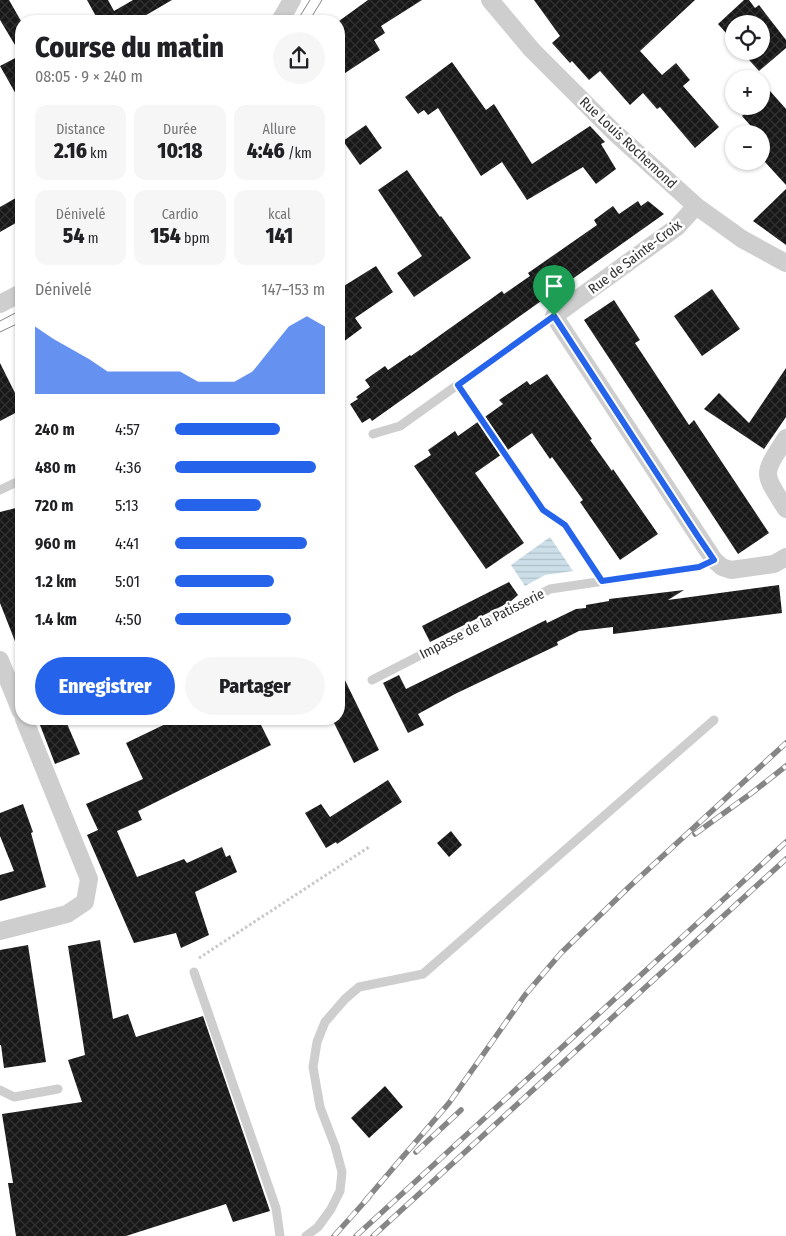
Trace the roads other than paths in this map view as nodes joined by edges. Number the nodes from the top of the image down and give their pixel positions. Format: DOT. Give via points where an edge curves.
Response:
graph roads {
  1 [pos="292,0"];
  2 [pos="490,0"];
  3 [pos="283,15"];
  4 [pos="696,206"];
  5 [pos="786,262"];
  6 [pos="15,296"];
  7 [pos="0,304"];
  8 [pos="554,316"];
  9 [pos="373,434"];
  10 [pos="786,438"];
  11 [pos="15,483"];
  12 [pos="0,490"];
  13 [pos="786,509"];
  14 [pos="786,557"];
  15 [pos="714,560"];
  16 [pos="0,660"];
  17 [pos="372,680"];
  18 [pos="15,697"];
  19 [pos="714,720"];
  20 [pos="26,725"];
  21 [pos="0,931"];
  22 [pos="194,972"];
  23 [pos="58,1089"];
  24 [pos="0,1090"];
  25 [pos="280,1236"];
  26 [pos="306,1236"];
  1 -- 3 [label="street"];
  2 -- 4 [label="street, Rue Louis Rochemond" via="532,50 613,131"];
  4 -- 5 [label="street, Rue Louis Rochemond" via="742,239"];
  4 -- 8 [label="street, Rue de Sainte-Croix" via="678,227"];
  6 -- 7 [label="street"];
  8 -- 9 [label="lane" via="400,426"];
  8 -- 15 [label="street"];
  10 -- 13 [label="street" via="769,464 767,473 768,482"];
  11 -- 12 [label="lane"];
  14 -- 15 [label="street" via="774,564 731,570"];
  15 -- 17 [label="lane, Impasse de la Patisserie" via="699,567 550,589"];
  16 -- 18 [label="street"];
  19 -- 26 [label="lane" via="423,974 359,987 325,1022 317,1042 314,1067 320,1107 342,1172 340,1191 331,1209 318,1227"];
  20 -- 21 [label="street" via="89,880 85,902 67,914"];
  22 -- 25 [label="lane" via="276,1208"];
  23 -- 24 [label="lane" via="14,1096"];
}
